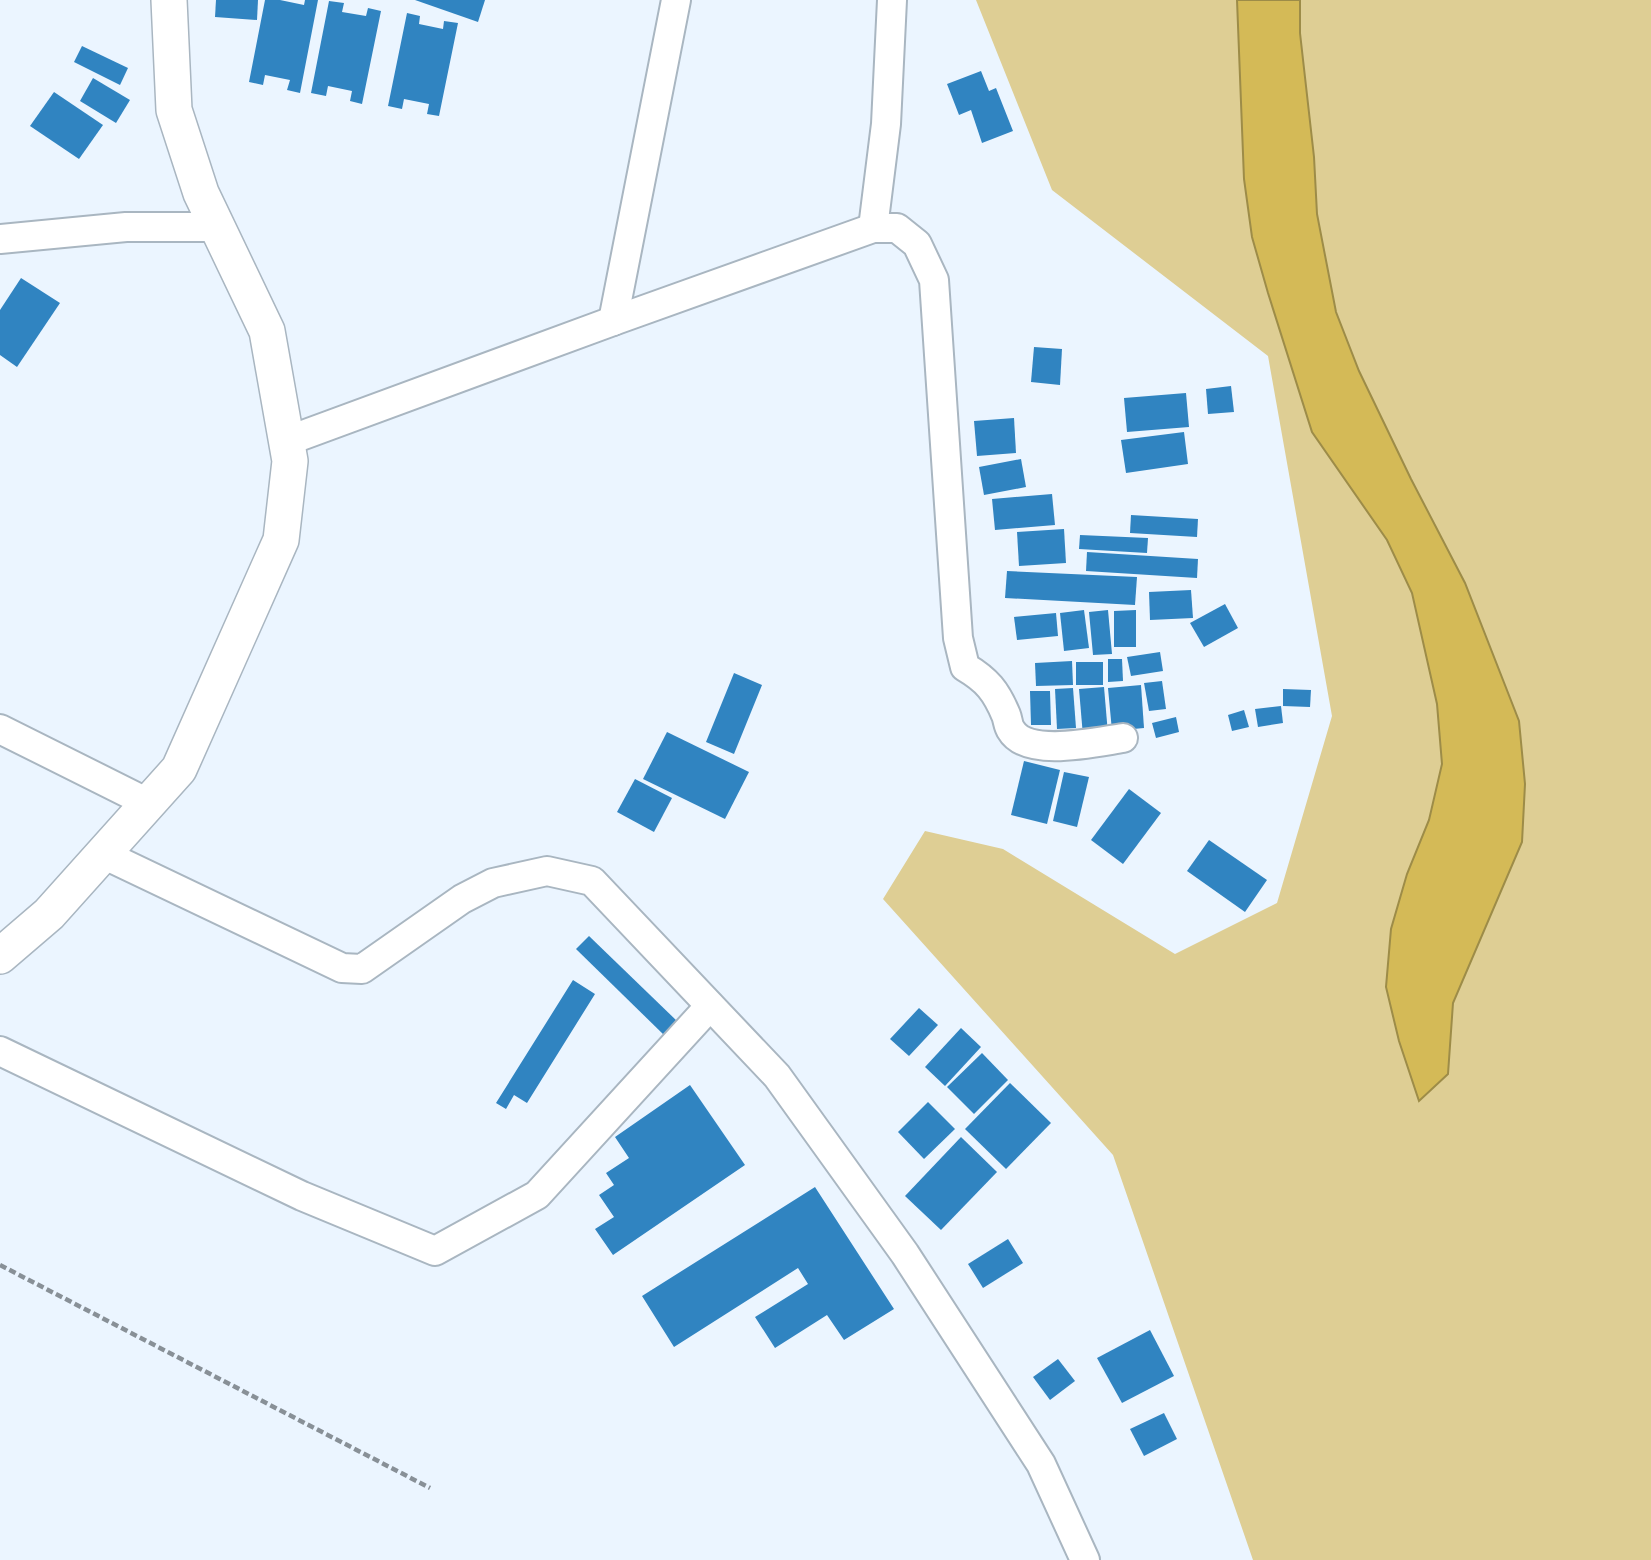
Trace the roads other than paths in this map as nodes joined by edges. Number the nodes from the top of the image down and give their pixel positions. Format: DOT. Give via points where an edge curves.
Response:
graph roads {
  1 [pos="169,0"];
  2 [pos="676,0"];
  3 [pos="892,0"];
  4 [pos="218,227"];
  5 [pos="873,228"];
  6 [pos="0,239"];
  7 [pos="613,321"];
  8 [pos="287,440"];
  9 [pos="0,729"];
  10 [pos="1124,738"];
  11 [pos="148,803"];
  12 [pos="103,853"];
  13 [pos="0,956"];
  14 [pos="710,1006"];
  15 [pos="0,1051"];
  16 [pos="1085,1560"];
  1 -- 4 [label="street" via="174,110 201,193"];
  2 -- 7 [label="street"];
  3 -- 5 [label="street" via="886,124"];
  4 -- 6 [label="street" via="126,228"];
  4 -- 8 [label="street" via="267,331"];
  5 -- 7 [label="street"];
  5 -- 10 [label="street" via="897,228 917,244 934,280 958,638 965,667 984,678 1011,731 1031,745"];
  7 -- 8 [label="street"];
  8 -- 11 [label="street" via="290,461 281,540 179,769"];
  9 -- 11 [label="street"];
  11 -- 12 [label="street"];
  12 -- 13 [label="street" via="49,914"];
  12 -- 14 [label="street" via="342,968 362,969 462,899 493,883 547,871 592,881"];
  14 -- 15 [label="street" via="537,1195 435,1251 302,1196"];
  14 -- 16 [label="street" via="777,1076 905,1254 1041,1464"];
}
